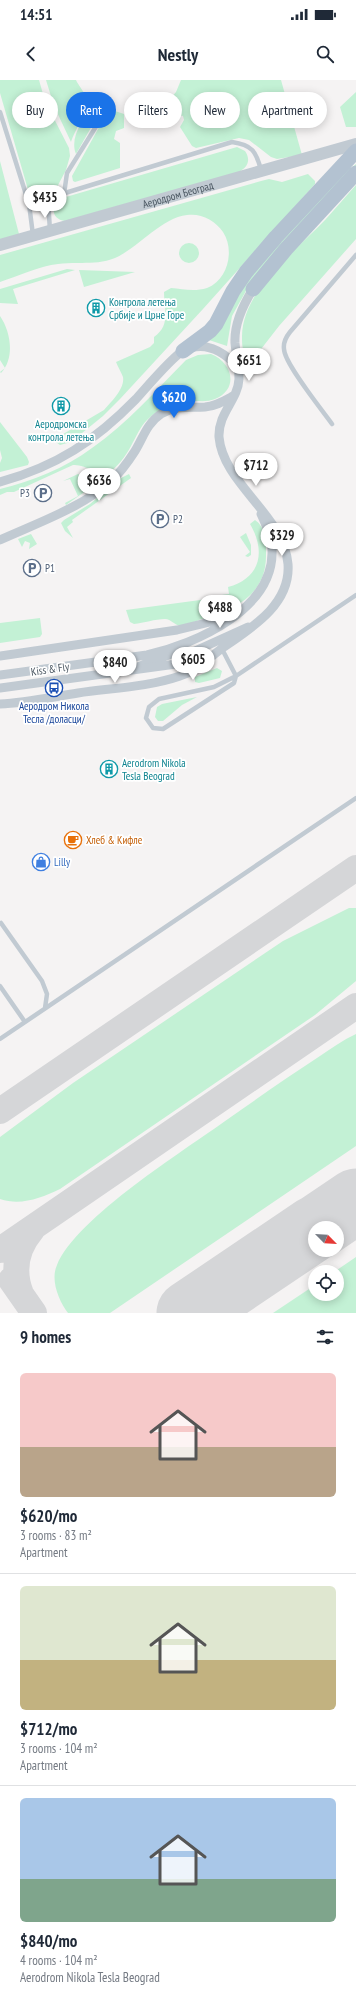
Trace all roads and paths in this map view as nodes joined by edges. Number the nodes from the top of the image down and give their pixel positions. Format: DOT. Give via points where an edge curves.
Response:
graph roads {
  1 [pos="0,112"];
  2 [pos="95,128"];
  3 [pos="356,144"];
  4 [pos="356,151"];
  5 [pos="261,170"];
  6 [pos="356,173"];
  7 [pos="64,194"];
  8 [pos="48,199"];
  9 [pos="30,204"];
  10 [pos="50,231"];
  11 [pos="33,235"];
  12 [pos="0,245"];
  13 [pos="356,256"];
  14 [pos="254,289"];
  15 [pos="183,351"];
  16 [pos="237,366"];
  17 [pos="235,395"];
  18 [pos="332,424"];
  19 [pos="0,482"];
  20 [pos="258,507"];
  21 [pos="0,540"];
  22 [pos="356,594"];
  23 [pos="252,600"];
  24 [pos="192,640"];
  25 [pos="220,645"];
  26 [pos="0,656"];
  27 [pos="0,675"];
  28 [pos="236,676"];
  29 [pos="0,687"];
  30 [pos="0,704"];
  31 [pos="356,798"];
  32 [pos="1,923"];
  33 [pos="0,986"];
  34 [pos="45,1008"];
  35 [pos="25,1022"];
  36 [pos="0,1039"];
  1 -- 9 [label="lane"];
  2 -- 7 [label="lane" via="67,173"];
  3 -- 5 [label="street, Аеродром Београд"];
  4 -- 15 [label="main road" via="246,272 210,331"];
  5 -- 7 [label="lane" via="256,154 252,150 243,144 232,142"];
  5 -- 10 [label="street, Аеродром Београд"];
  6 -- 14 [label="main road" via="286,249"];
  7 -- 8 [label="lane"];
  8 -- 9 [label="lane"];
  8 -- 10 [label="lane"];
  9 -- 11 [label="lane"];
  10 -- 11 [label="street, Аеродром Београд"];
  11 -- 12 [label="street, Аеродром Београд"];
  13 -- 18 [label="lane" via="290,332 284,343 289,362"];
  14 -- 16 [label="street" via="246,300 236,326"];
  15 -- 16 [label="street" via="205,347 215,349 224,353"];
  15 -- 19 [label="street" via="98,435 28,474"];
  16 -- 17 [label="street" via="239,380"];
  17 -- 20 [label="street" via="221,420 221,449"];
  17 -- 21 [label="street" via="219,404 180,407 160,415 142,435 124,467 110,482 84,500"];
  20 -- 23 [label="street" via="270,535 272,554 264,584"];
  20 -- 25 [label="street" via="277,530 283,542 288,564 287,582 272,608 258,622 239,638"];
  22 -- 28 [label="lane"];
  23 -- 24 [label="street" via="224,624"];
  23 -- 26 [label="street" via="210,622 178,630"];
  24 -- 27 [label="street" via="163,652 147,655"];
  24 -- 29 [label="street" via="154,661 106,675 26,688"];
  25 -- 28 [label="lane"];
  25 -- 29 [label="street, Kiss & Fly, bridge" via="196,651 176,664"];
  25 -- 30 [label="street" via="181,670 150,683"];
  28 -- 28 [label="lane" via="214,687 159,699 148,707 146,718 153,728 163,729 234,683"];
  31 -- 34 [label="lane"];
  32 -- 34 [label="lane" via="42,982 47,994"];
  33 -- 35 [label="lane"];
  34 -- 35 [label="lane"];
  35 -- 36 [label="lane"];
}
